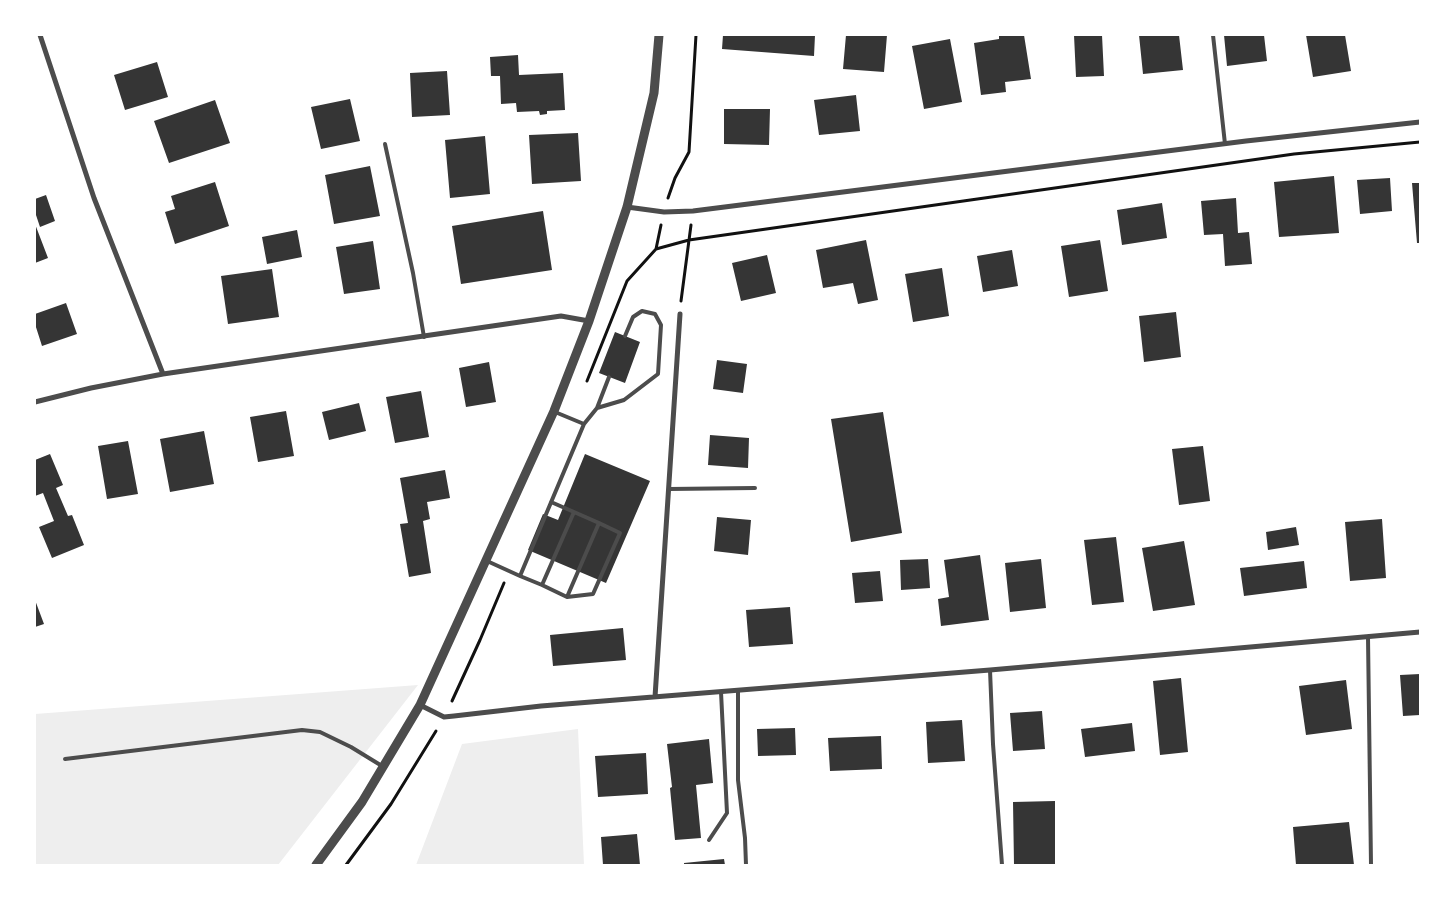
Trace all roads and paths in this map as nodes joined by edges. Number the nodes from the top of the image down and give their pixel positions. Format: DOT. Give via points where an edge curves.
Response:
graph roads {
  1 [pos="40,35"];
  2 [pos="659,35"];
  3 [pos="696,35"];
  4 [pos="1213,35"];
  5 [pos="1420,122"];
  6 [pos="1420,142"];
  7 [pos="385,144"];
  8 [pos="1225,144"];
  9 [pos="627,207"];
  10 [pos="693,211"];
  11 [pos="664,212"];
  12 [pos="689,240"];
  13 [pos="680,314"];
  14 [pos="589,321"];
  15 [pos="625,336"];
  16 [pos="424,337"];
  17 [pos="163,374"];
  18 [pos="609,377"];
  19 [pos="35,402"];
  20 [pos="597,408"];
  21 [pos="554,412"];
  22 [pos="584,424"];
  23 [pos="755,488"];
  24 [pos="669,489"];
  25 [pos="551,502"];
  26 [pos="574,512"];
  27 [pos="599,523"];
  28 [pos="487,561"];
  29 [pos="520,576"];
  30 [pos="542,585"];
  31 [pos="567,597"];
  32 [pos="1420,632"];
  33 [pos="1368,637"];
  34 [pos="990,670"];
  35 [pos="738,690"];
  36 [pos="721,692"];
  37 [pos="655,697"];
  38 [pos="420,705"];
  39 [pos="444,717"];
  40 [pos="65,759"];
  41 [pos="384,768"];
  42 [pos="709,840"];
  43 [pos="316,865"];
  44 [pos="346,865"];
  45 [pos="746,865"];
  46 [pos="1002,865"];
  47 [pos="1371,865"];
  1 -- 17 [label="street" via="94,198"];
  2 -- 9 [label="street" via="654,93"];
  3 -- 11 [label="path" via="689,152 675,178"];
  4 -- 8 [label="lane"];
  5 -- 8 [label="street"];
  6 -- 12 [label="path" via="1294,154"];
  7 -- 16 [label="lane"];
  8 -- 10 [label="street"];
  9 -- 11 [label="street"];
  9 -- 14 [label="street"];
  10 -- 11 [label="street"];
  10 -- 12 [label="path"];
  11 -- 12 [label="path" via="656,249"];
  12 -- 13 [label="path"];
  13 -- 24 [label="street"];
  14 -- 16 [label="street" via="561,316"];
  14 -- 21 [label="street"];
  15 -- 20 [label="lane" via="632,317 642,311 655,314 661,326 658,374 624,400"];
  16 -- 17 [label="street"];
  17 -- 19 [label="street"];
  18 -- 20 [label="lane"];
  20 -- 22 [label="lane"];
  21 -- 22 [label="lane"];
  21 -- 28 [label="street"];
  22 -- 25 [label="lane"];
  23 -- 24 [label="lane"];
  24 -- 37 [label="street"];
  25 -- 26 [label="lane"];
  25 -- 29 [label="lane"];
  26 -- 27 [label="lane"];
  26 -- 30 [label="lane"];
  27 -- 31 [label="lane"];
  27 -- 31 [label="lane" via="620,533 592,594"];
  28 -- 29 [label="lane"];
  28 -- 38 [label="street"];
  29 -- 30 [label="lane"];
  30 -- 31 [label="lane"];
  32 -- 33 [label="street"];
  33 -- 34 [label="street"];
  33 -- 47 [label="lane"];
  34 -- 35 [label="street"];
  34 -- 46 [label="lane"];
  35 -- 36 [label="street"];
  35 -- 45 [label="lane" via="738,780"];
  36 -- 37 [label="street"];
  36 -- 42 [label="lane" via="727,813"];
  37 -- 39 [label="street"];
  38 -- 39 [label="street"];
  38 -- 41 [label="street"];
  39 -- 44 [label="path" via="391,804"];
  40 -- 41 [label="lane" via="302,730 320,732"];
  41 -- 43 [label="street"];
}
